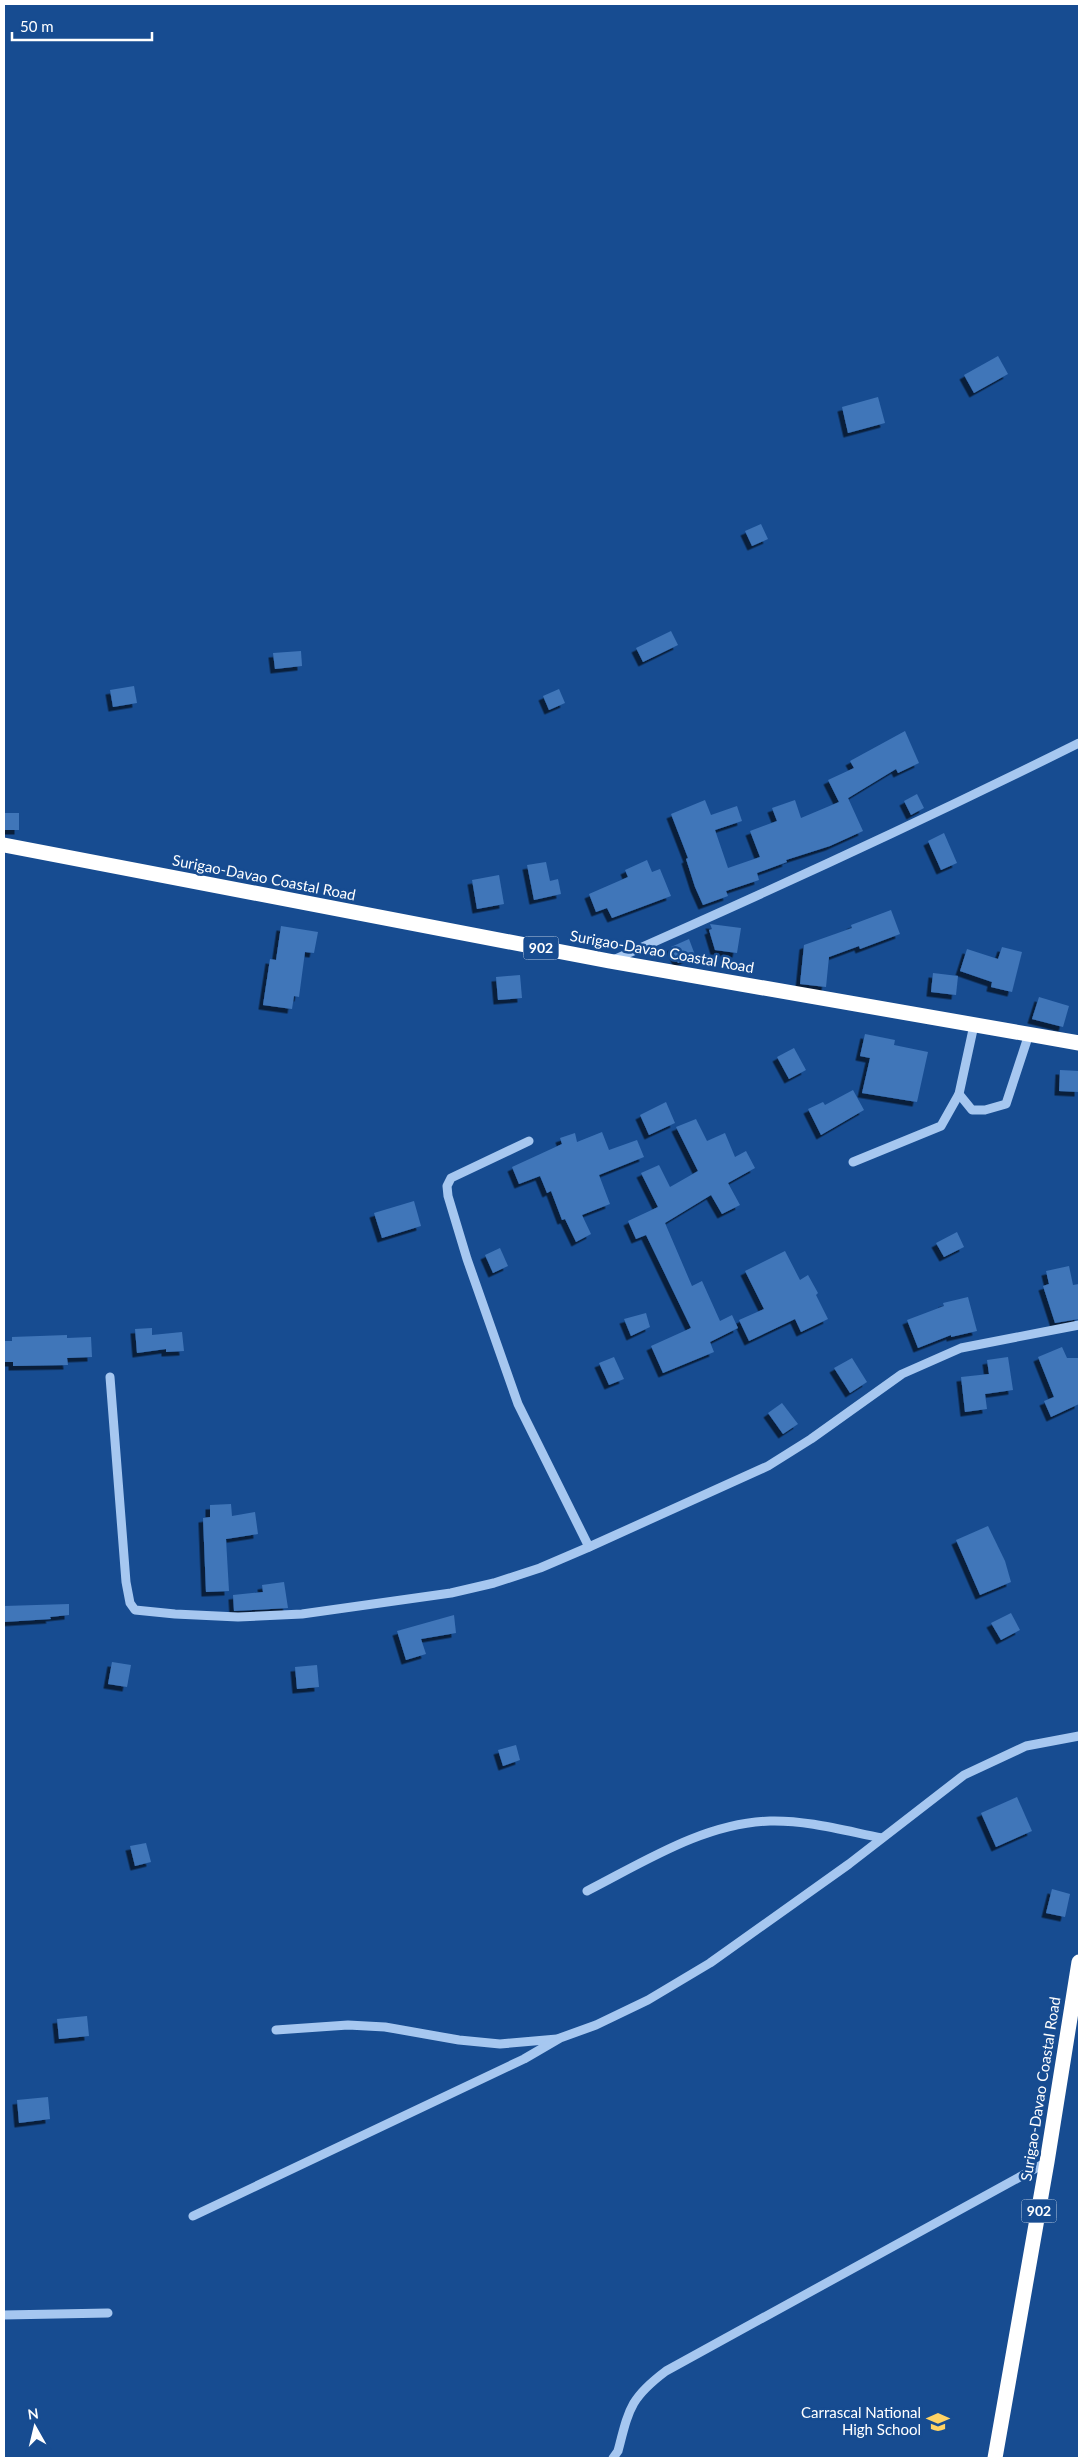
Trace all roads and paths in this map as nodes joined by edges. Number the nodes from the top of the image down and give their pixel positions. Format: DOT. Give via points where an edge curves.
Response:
graph roads {
  1 [pos="1079,743"];
  2 [pos="4,845"];
  3 [pos="609,961"];
  4 [pos="974,1025"];
  5 [pos="1029,1034"];
  6 [pos="1079,1043"];
  7 [pos="959,1094"];
  8 [pos="529,1141"];
  9 [pos="853,1162"];
  10 [pos="1079,1325"];
  11 [pos="110,1377"];
  12 [pos="590,1547"];
  13 [pos="1079,1736"];
  14 [pos="882,1838"];
  15 [pos="587,1891"];
  16 [pos="1079,1962"];
  17 [pos="276,2030"];
  18 [pos="560,2038"];
  19 [pos="1047,2162"];
  20 [pos="193,2216"];
  21 [pos="108,2313"];
  22 [pos="4,2316"];
  23 [pos="613,2458"];
  24 [pos="996,2458"];
  1 -- 3 [label="street" via="784,884"];
  2 -- 3 [label="highway, Surigao-Davao Coastal Road / 902"];
  3 -- 4 [label="highway, Surigao-Davao Coastal Road / 902"];
  4 -- 5 [label="highway, Surigao-Davao Coastal Road / 902"];
  4 -- 7 [label="street"];
  5 -- 6 [label="highway, Surigao-Davao Coastal Road / 902"];
  5 -- 7 [label="street" via="1006,1104 972,1110"];
  7 -- 9 [label="street" via="942,1126"];
  8 -- 12 [label="street" via="451,1178 447,1186 448,1196 466,1259 518,1404"];
  10 -- 12 [label="street" via="961,1348 902,1374 768,1466"];
  11 -- 12 [label="street" via="126,1582 128,1599 135,1610 238,1617 302,1614 364,1606 451,1593 494,1582 540,1568"];
  13 -- 14 [label="street" via="1026,1746 994,1760 964,1776"];
  14 -- 15 [label="street" via="772,1821 739,1823 686,1842"];
  14 -- 18 [label="street" via="710,1963 648,2000"];
  16 -- 19 [label="highway, Surigao-Davao Coastal Road / 902"];
  17 -- 18 [label="street" via="348,2025 385,2027 500,2044"];
  18 -- 20 [label="street" via="524,2060"];
  19 -- 23 [label="street" via="666,2370 643,2388 633,2402"];
  19 -- 24 [label="highway, Surigao-Davao Coastal Road / 902"];
  21 -- 22 [label="street"];
}
